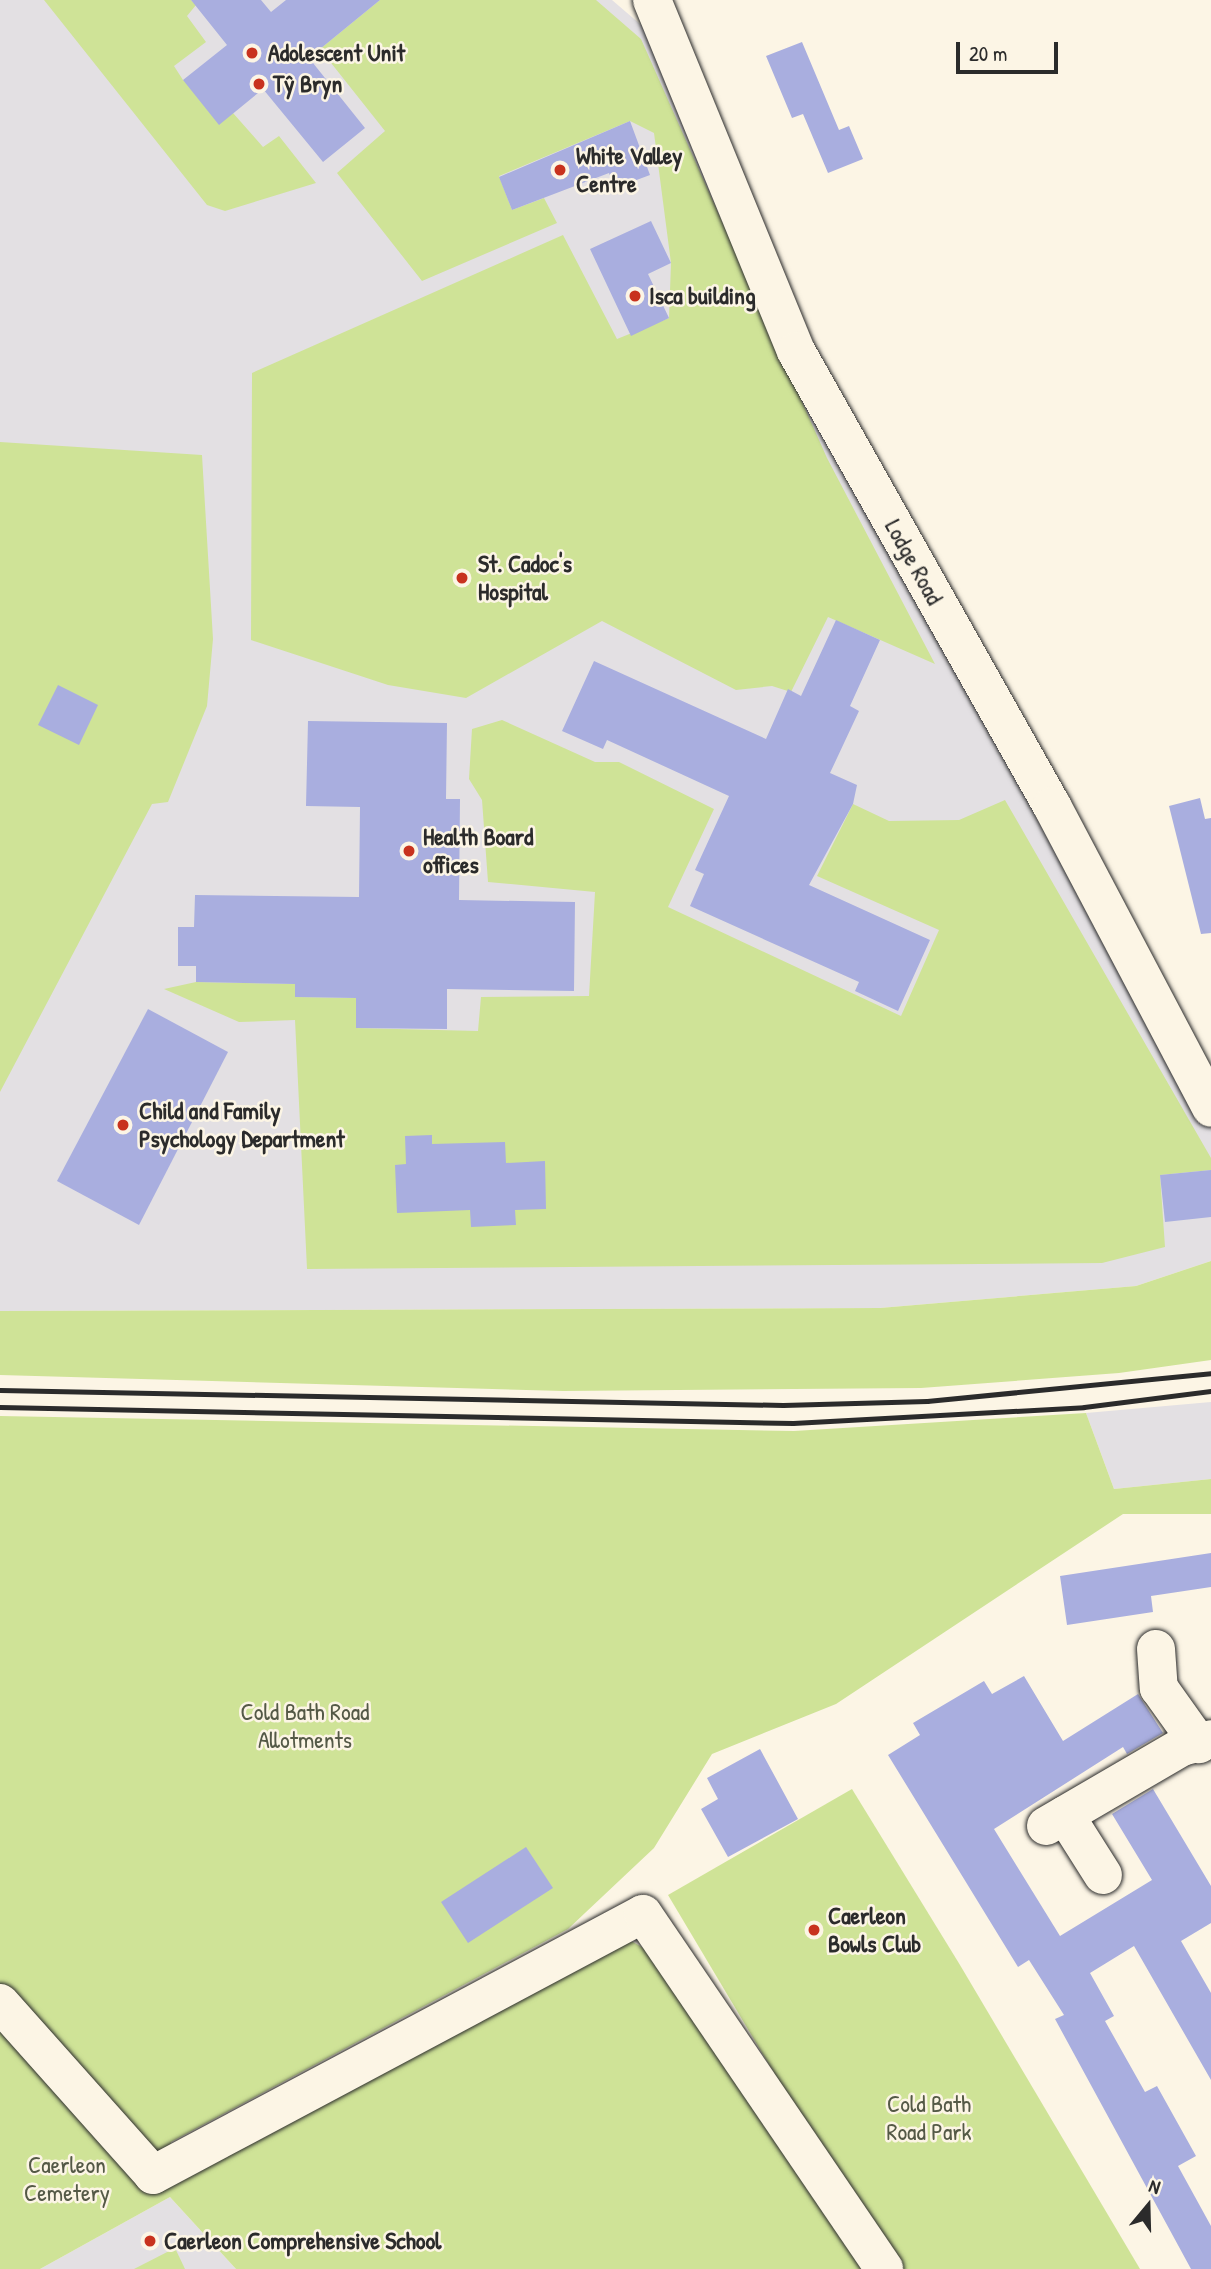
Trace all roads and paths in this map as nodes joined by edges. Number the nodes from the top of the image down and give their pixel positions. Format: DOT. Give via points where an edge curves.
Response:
graph roads {
  1 [pos="652,0"];
  2 [pos="1211,1108"];
  3 [pos="1156,1648"];
  4 [pos="1205,1742"];
  5 [pos="1103,1875"];
  6 [pos="0,2003"];
  7 [pos="884,2269"];
  1 -- 2 [label="street, Lodge Road" via="796,351 1052,806"];
  3 -- 4 [label="street" via="1158,1688"];
  4 -- 5 [label="street" via="1182,1747 1055,1821"];
  6 -- 7 [label="street" via="153,2175 643,1914"];
}
